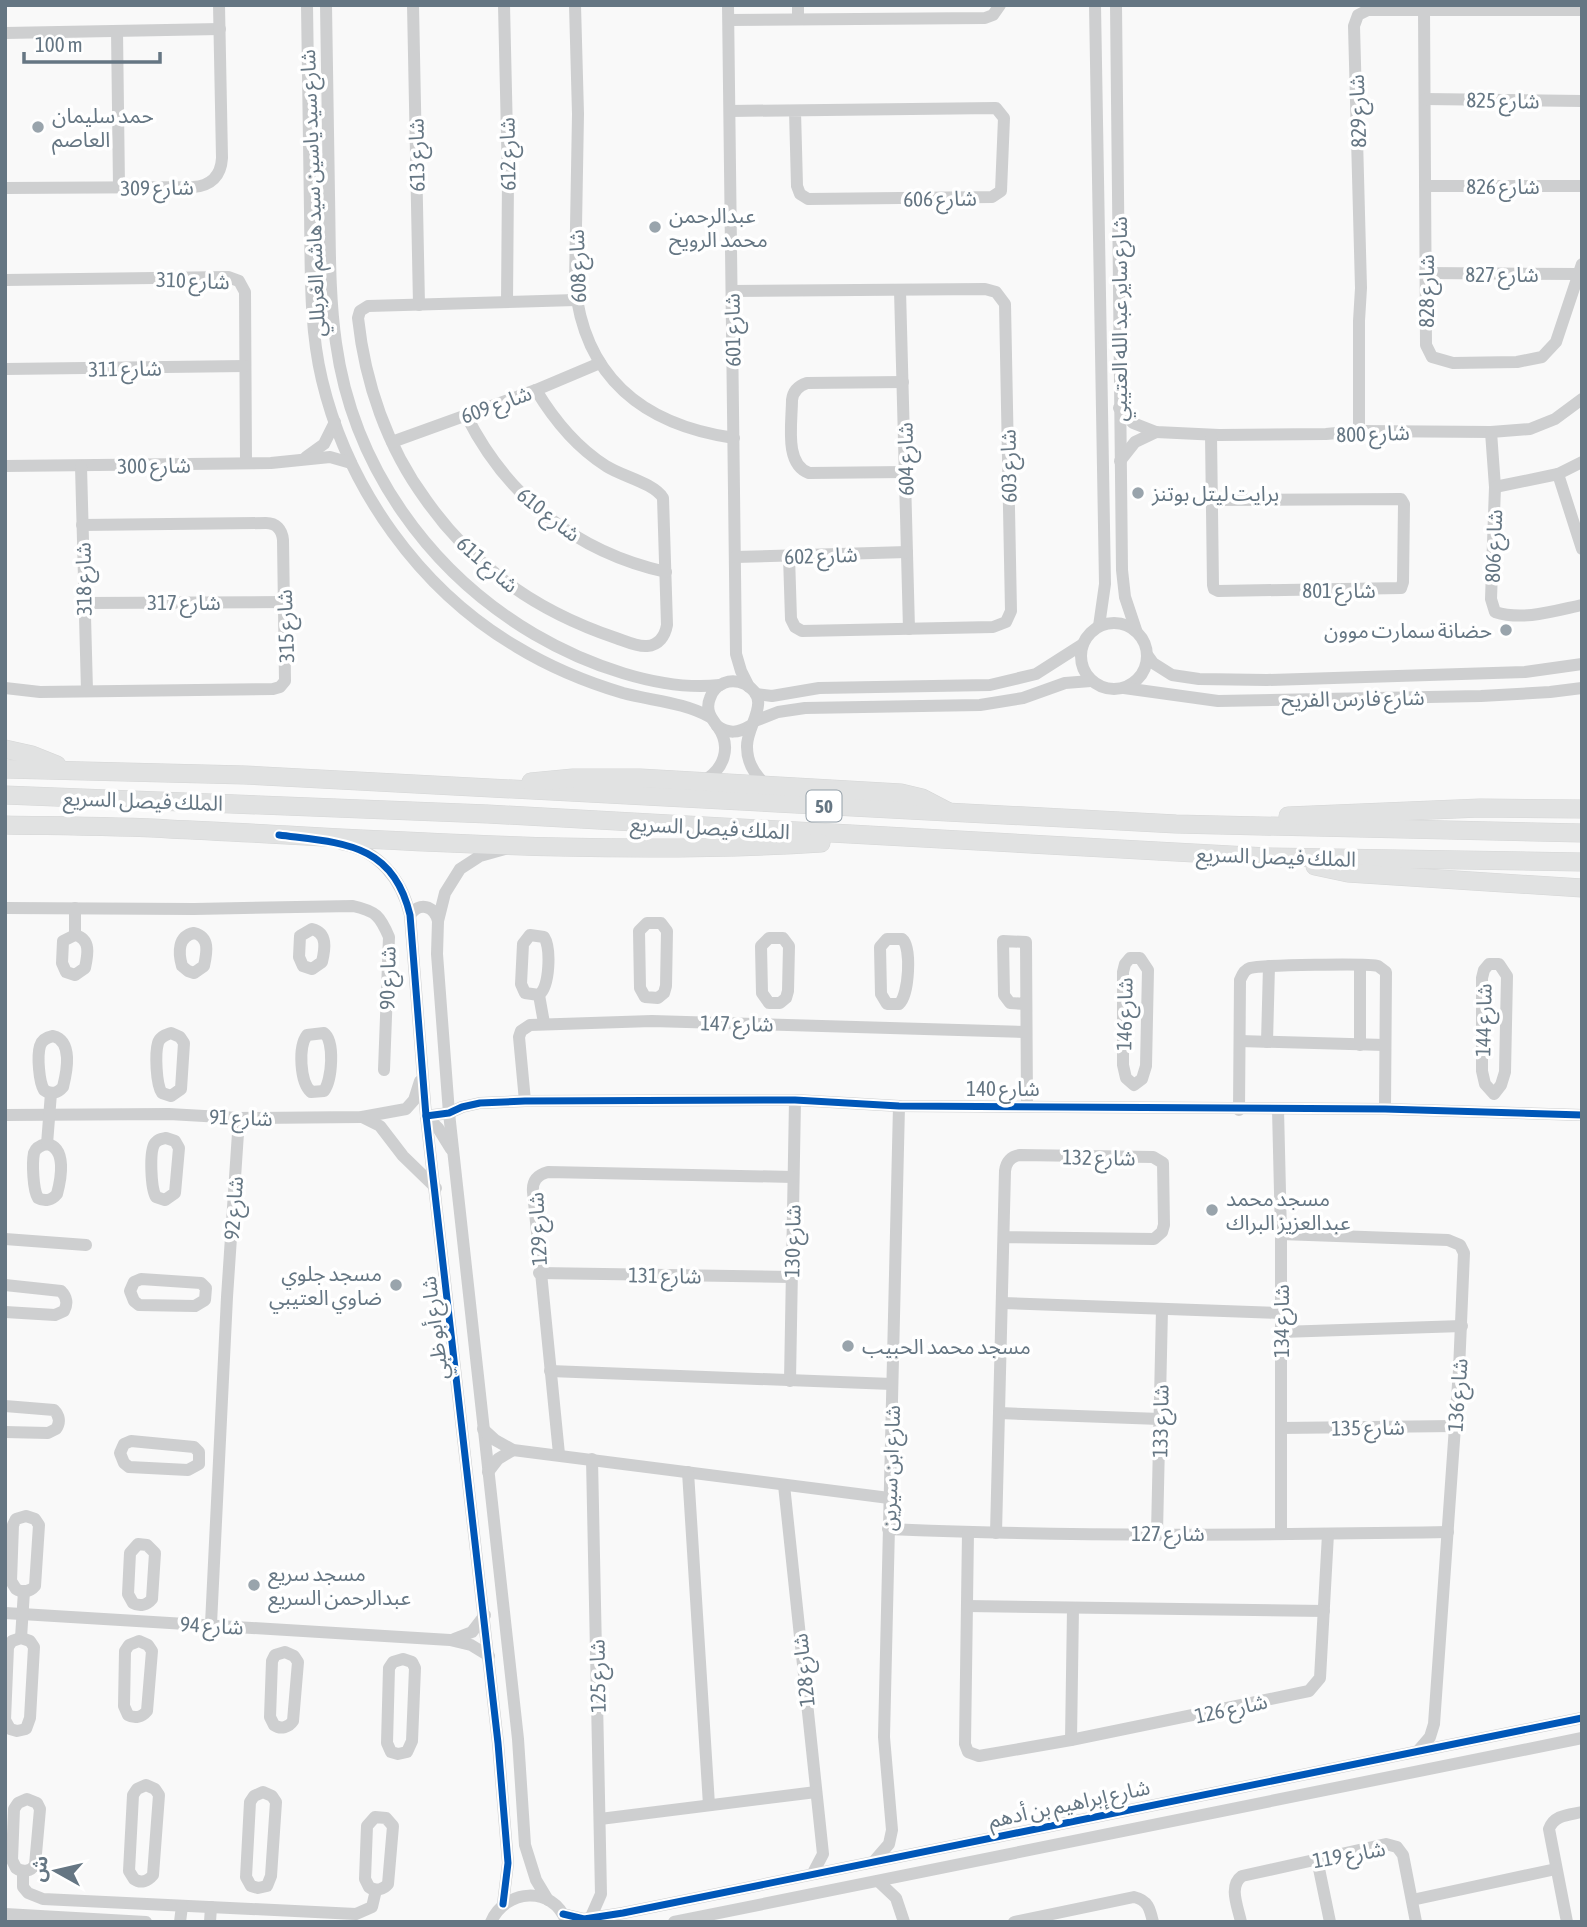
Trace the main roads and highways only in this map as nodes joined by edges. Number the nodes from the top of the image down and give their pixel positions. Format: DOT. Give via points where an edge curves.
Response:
graph roads {
  1 [pos="5,749"];
  2 [pos="5,769"];
  3 [pos="66,769"];
  4 [pos="502,789"];
  5 [pos="5,795"];
  6 [pos="1582,801"];
  7 [pos="1480,808"];
  8 [pos="1582,809"];
  9 [pos="949,813"];
  10 [pos="1176,824"];
  11 [pos="5,825"];
  12 [pos="1582,833"];
  13 [pos="883,837"];
  14 [pos="1267,857"];
  15 [pos="1582,862"];
  16 [pos="1582,888"];
  1 -- 3 [label="highway"];
  2 -- 3 [label="highway, الملك فيصل السريع / 50"];
  3 -- 4 [label="highway, الملك فيصل السريع / 50"];
  4 -- 9 [label="highway, الملك فيصل السريع / 50"];
  4 -- 9 [label="highway" via="573,778 765,784 901,793"];
  5 -- 13 [label="highway, الملك فيصل السريع / 50" via="488,814"];
  6 -- 7 [label="highway"];
  7 -- 8 [label="highway"];
  7 -- 10 [label="highway"];
  9 -- 10 [label="highway, الملك فيصل السريع / 50"];
  10 -- 12 [label="highway, الملك فيصل السريع / 50"];
  11 -- 13 [label="highway" via="579,849 757,846"];
  13 -- 14 [label="highway, الملك فيصل السريع / 50"];
  14 -- 15 [label="highway, الملك فيصل السريع / 50"];
  14 -- 16 [label="highway" via="1348,873"];
}
